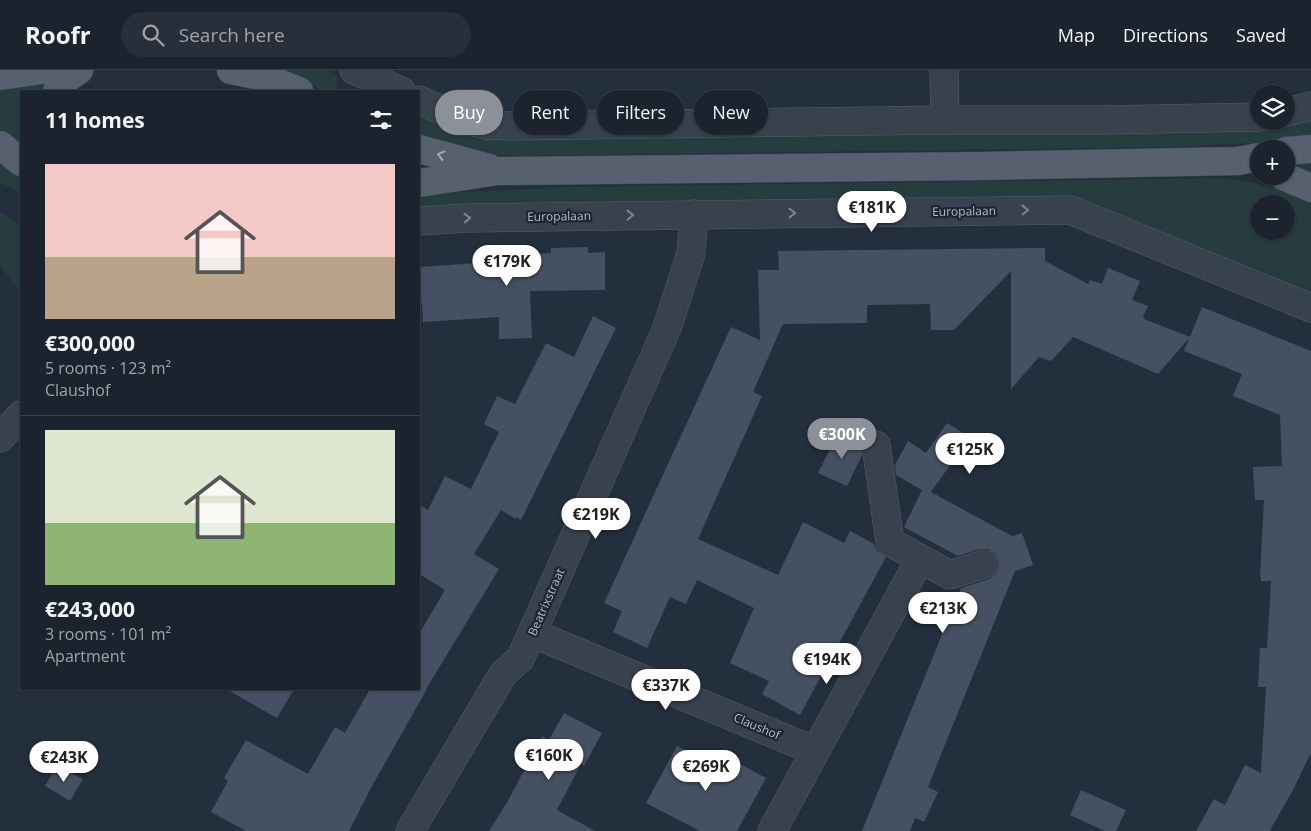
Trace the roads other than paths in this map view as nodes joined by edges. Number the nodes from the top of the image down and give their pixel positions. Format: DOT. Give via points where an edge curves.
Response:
graph roads {
  1 [pos="42,70"];
  2 [pos="79,70"];
  3 [pos="231,70"];
  4 [pos="354,70"];
  5 [pos="944,70"];
  6 [pos="0,76"];
  7 [pos="58,90"];
  8 [pos="294,90"];
  9 [pos="398,90"];
  10 [pos="420,100"];
  11 [pos="1311,106"];
  12 [pos="1295,110"];
  13 [pos="1250,117"];
  14 [pos="945,120"];
  15 [pos="0,145"];
  16 [pos="420,149"];
  17 [pos="1311,149"];
  18 [pos="1295,150"];
  19 [pos="20,161"];
  20 [pos="1250,162"];
  21 [pos="498,171"];
  22 [pos="1295,181"];
  23 [pos="420,183"];
  24 [pos="1311,188"];
  25 [pos="694,214"];
  26 [pos="420,221"];
  27 [pos="1311,308"];
  28 [pos="20,416"];
  29 [pos="0,438"];
  30 [pos="876,445"];
  31 [pos="920,559"];
  32 [pos="984,564"];
  33 [pos="532,633"];
  34 [pos="816,750"];
  35 [pos="410,831"];
  36 [pos="772,831"];
  1 -- 6 [label="main road"];
  2 -- 7 [label="main road"];
  3 -- 8 [label="main road" via="260,76"];
  4 -- 9 [label="street"];
  5 -- 14 [label="street"];
  10 -- 14 [label="street" via="465,120 495,126"];
  11 -- 12 [label="street"];
  13 -- 14 [label="street"];
  15 -- 19 [label="main road"];
  21 -- 16 [label="main road, one-way"];
  17 -- 18 [label="main road"];
  20 -- 21 [label="main road"];
  21 -- 23 [label="main road"];
  22 -- 24 [label="main road"];
  26 -- 25 [label="street, Europalaan, one-way"];
  25 -- 27 [label="street, Europalaan, one-way" via="1070,210"];
  25 -- 33 [label="street, Beatrixstraat" via="691,253 667,328"];
  28 -- 29 [label="street"];
  30 -- 31 [label="street" via="890,542"];
  31 -- 32 [label="street" via="950,575"];
  31 -- 34 [label="street"];
  33 -- 34 [label="street, Claushof"];
  33 -- 35 [label="street, Beatrixstraat" via="520,659 503,674"];
  34 -- 36 [label="street"];
}
